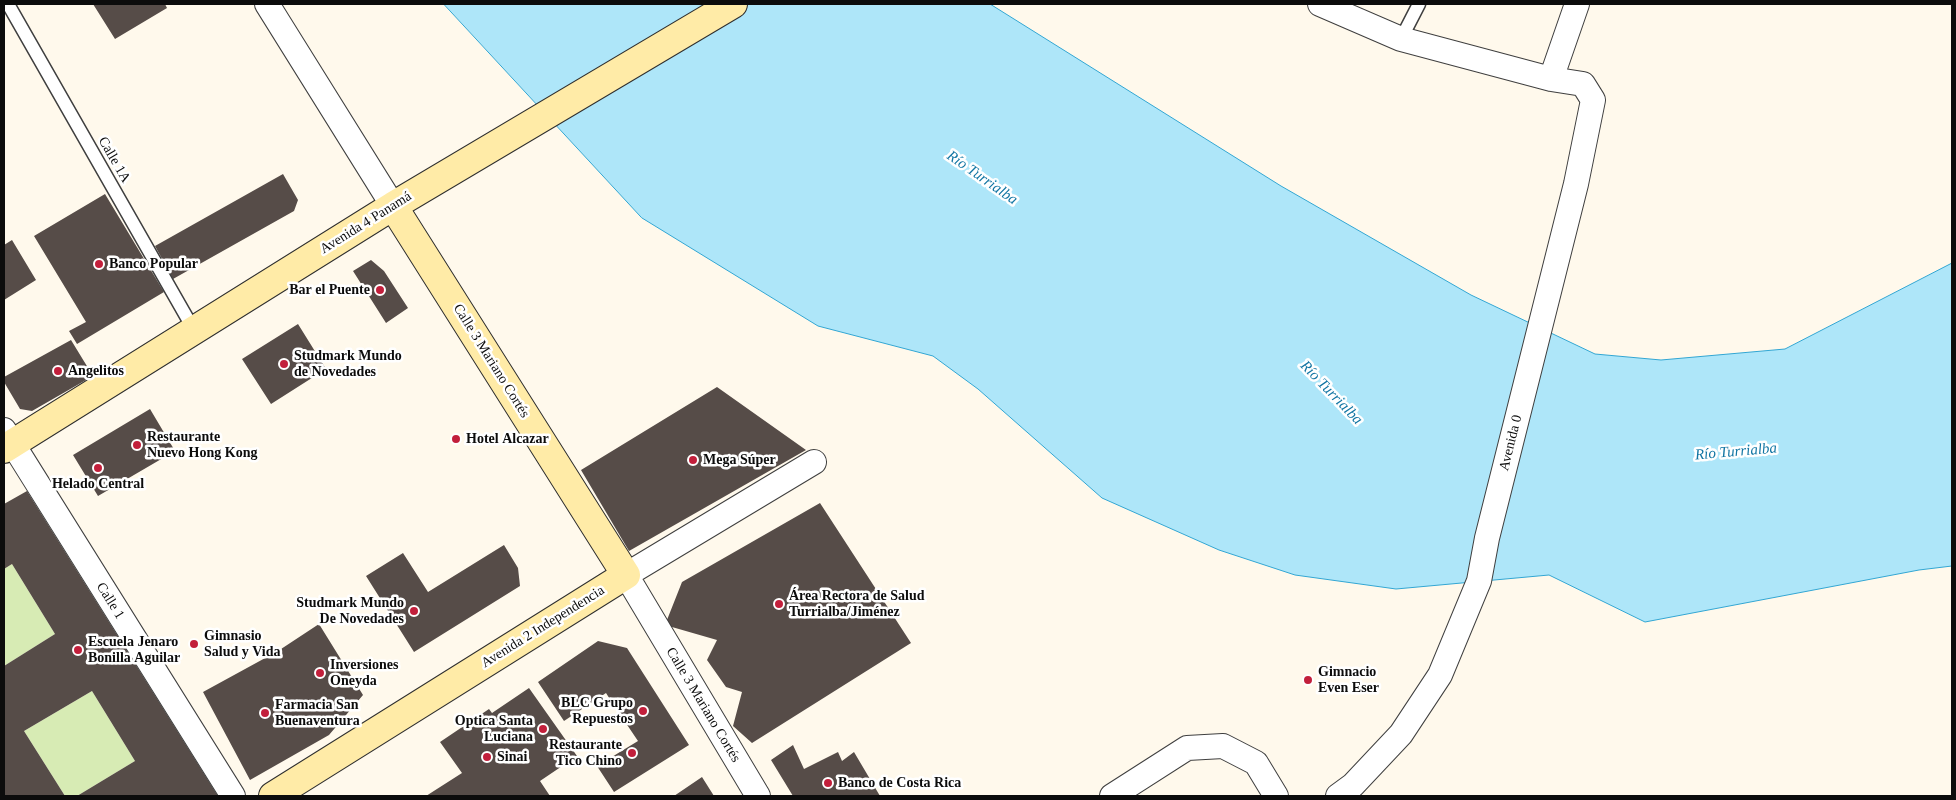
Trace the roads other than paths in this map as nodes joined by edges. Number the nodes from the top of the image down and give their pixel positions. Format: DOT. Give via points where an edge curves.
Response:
graph roads {
  1 [pos="8,4"];
  2 [pos="267,4"];
  3 [pos="733,4"];
  4 [pos="1320,4"];
  5 [pos="1420,4"];
  6 [pos="1577,4"];
  7 [pos="1401,40"];
  8 [pos="1551,79"];
  9 [pos="393,206"];
  10 [pos="194,330"];
  11 [pos="7,441"];
  12 [pos="814,462"];
  13 [pos="626,575"];
  14 [pos="233,796"];
  15 [pos="273,796"];
  16 [pos="758,796"];
  17 [pos="1112,796"];
  18 [pos="1276,796"];
  19 [pos="1338,796"];
  1 -- 10 [label="lane, Calle 1A"];
  2 -- 9 [label="street, Calle 3 Mariano Cortés"];
  3 -- 9 [label="street, Avenida 4 Panamá"];
  4 -- 7 [label="street, Avenida 0"];
  5 -- 7 [label="lane"];
  6 -- 8 [label="street"];
  7 -- 8 [label="street, Avenida 0"];
  8 -- 19 [label="street, Avenida 0" via="1583,84 1593,100 1576,184 1486,538 1479,581 1440,675 1401,734 1353,785"];
  9 -- 10 [label="street, Avenida 4 Panamá"];
  9 -- 13 [label="street, Calle 3 Mariano Cortés"];
  10 -- 11 [label="street, Avenida 4 Panamá"];
  11 -- 14 [label="street, Calle 1"];
  12 -- 13 [label="street, Avenida 2 Independencia"];
  13 -- 15 [label="street, Avenida 2 Independencia"];
  13 -- 16 [label="street, Calle 3 Mariano Cortés"];
  17 -- 18 [label="street" via="1187,748 1223,746 1256,763"];
}
